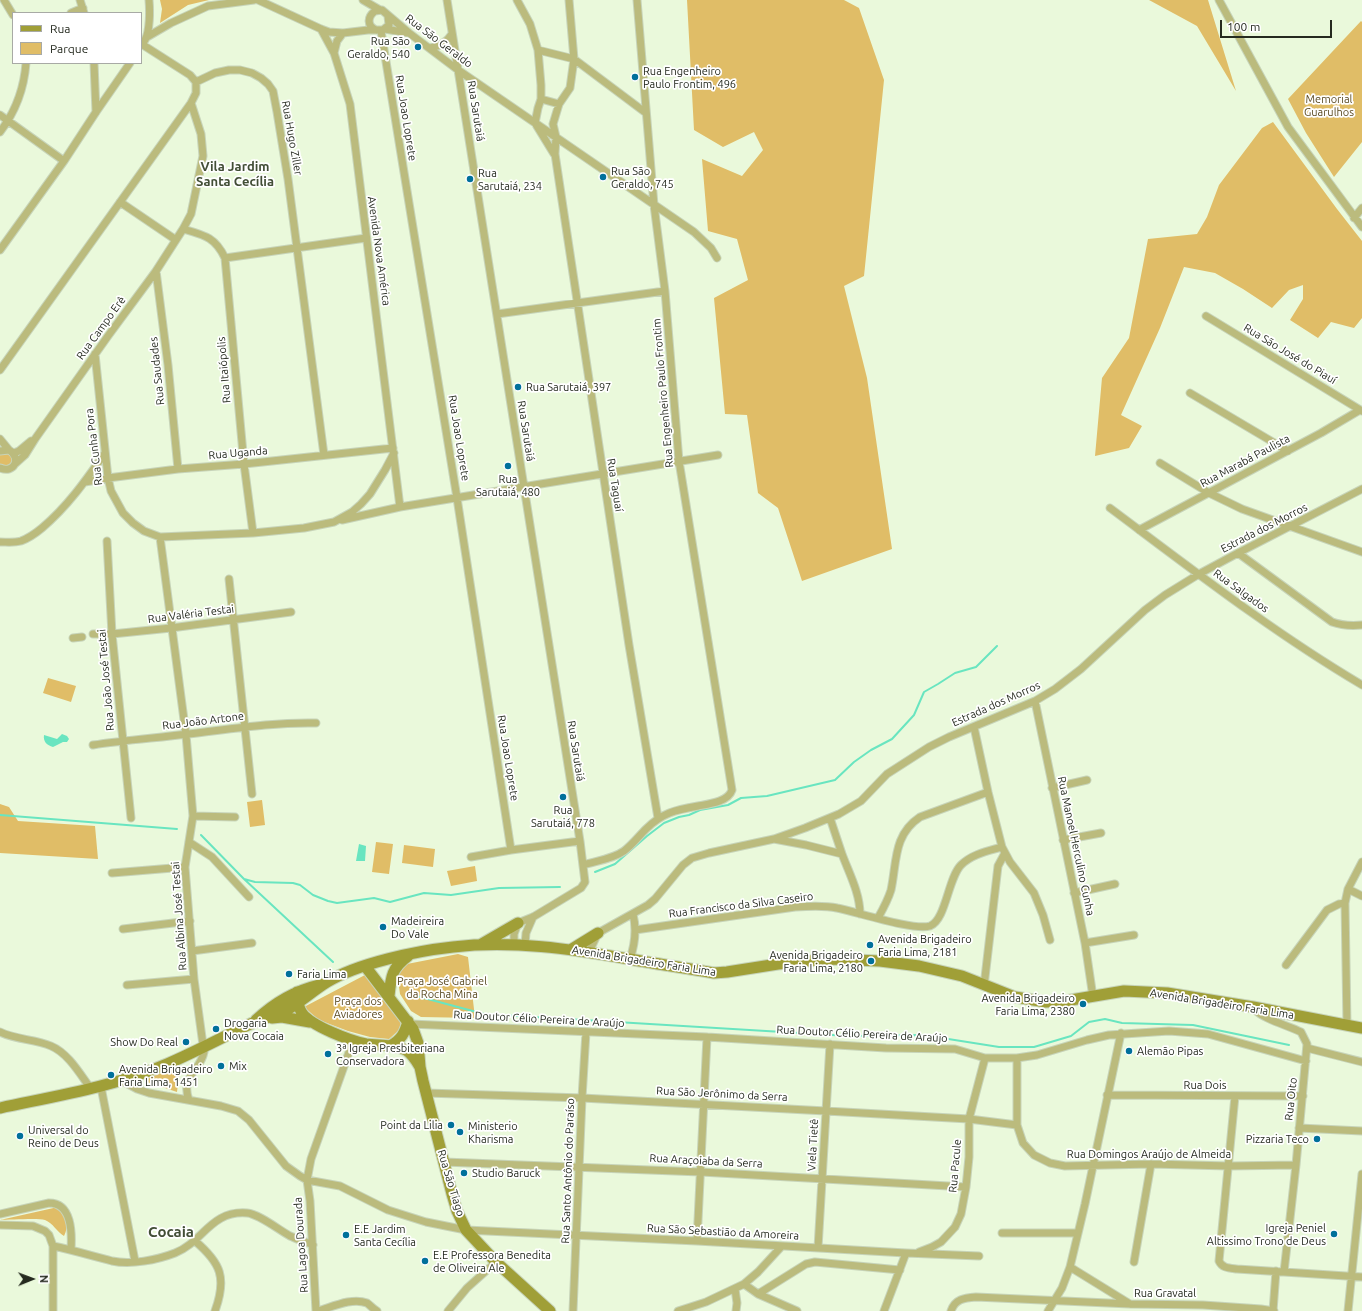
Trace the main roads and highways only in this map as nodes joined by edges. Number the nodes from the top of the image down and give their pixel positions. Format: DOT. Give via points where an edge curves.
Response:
graph roads {
  1 [pos="518,923"];
  2 [pos="598,933"];
  3 [pos="480,945"];
  4 [pos="572,949"];
  5 [pos="410,954"];
  6 [pos="365,966"];
  7 [pos="389,996"];
  8 [pos="297,998"];
  9 [pos="265,1019"];
  10 [pos="310,1022"];
  11 [pos="409,1023"];
  12 [pos="249,1025"];
  13 [pos="1362,1028"];
  14 [pos="390,1046"];
  15 [pos="420,1067"];
  16 [pos="0,1108"];
  17 [pos="550,1311"];
  1 -- 3 [label="main road"];
  2 -- 4 [label="main road"];
  3 -- 4 [label="main road, Avenida Brigadeiro Faria Lima"];
  3 -- 5 [label="main road, Avenida Brigadeiro Faria Lima"];
  4 -- 13 [label="main road, Avenida Brigadeiro Faria Lima" via="714,973 829,959 880,961 920,966 962,976 1015,997 1046,1002 1124,991 1142,991 1253,1007"];
  5 -- 6 [label="main road, Avenida Brigadeiro Faria Lima"];
  5 -- 7 [label="main road" via="394,969"];
  6 -- 7 [label="main road, Rua São Tiago"];
  6 -- 8 [label="main road, Avenida Brigadeiro Faria Lima" via="308,988"];
  7 -- 11 [label="main road, Rua São Tiago"];
  8 -- 9 [label="main road, Avenida Brigadeiro Faria Lima"];
  8 -- 10 [label="main road" via="302,1014"];
  8 -- 12 [label="main road, Avenida Brigadeiro Faria Lima" via="287,997"];
  9 -- 10 [label="main road" via="282,1017"];
  9 -- 12 [label="main road, Avenida Brigadeiro Faria Lima"];
  10 -- 14 [label="main road" via="353,1041"];
  11 -- 14 [label="main road" via="403,1036"];
  11 -- 15 [label="main road, Rua São Tiago" via="418,1043"];
  12 -- 16 [label="main road, Avenida Brigadeiro Faria Lima" via="204,1048 122,1081"];
  14 -- 15 [label="main road" via="411,1054"];
  15 -- 17 [label="main road, Rua São Tiago" via="457,1211 466,1230 496,1262"];
}
